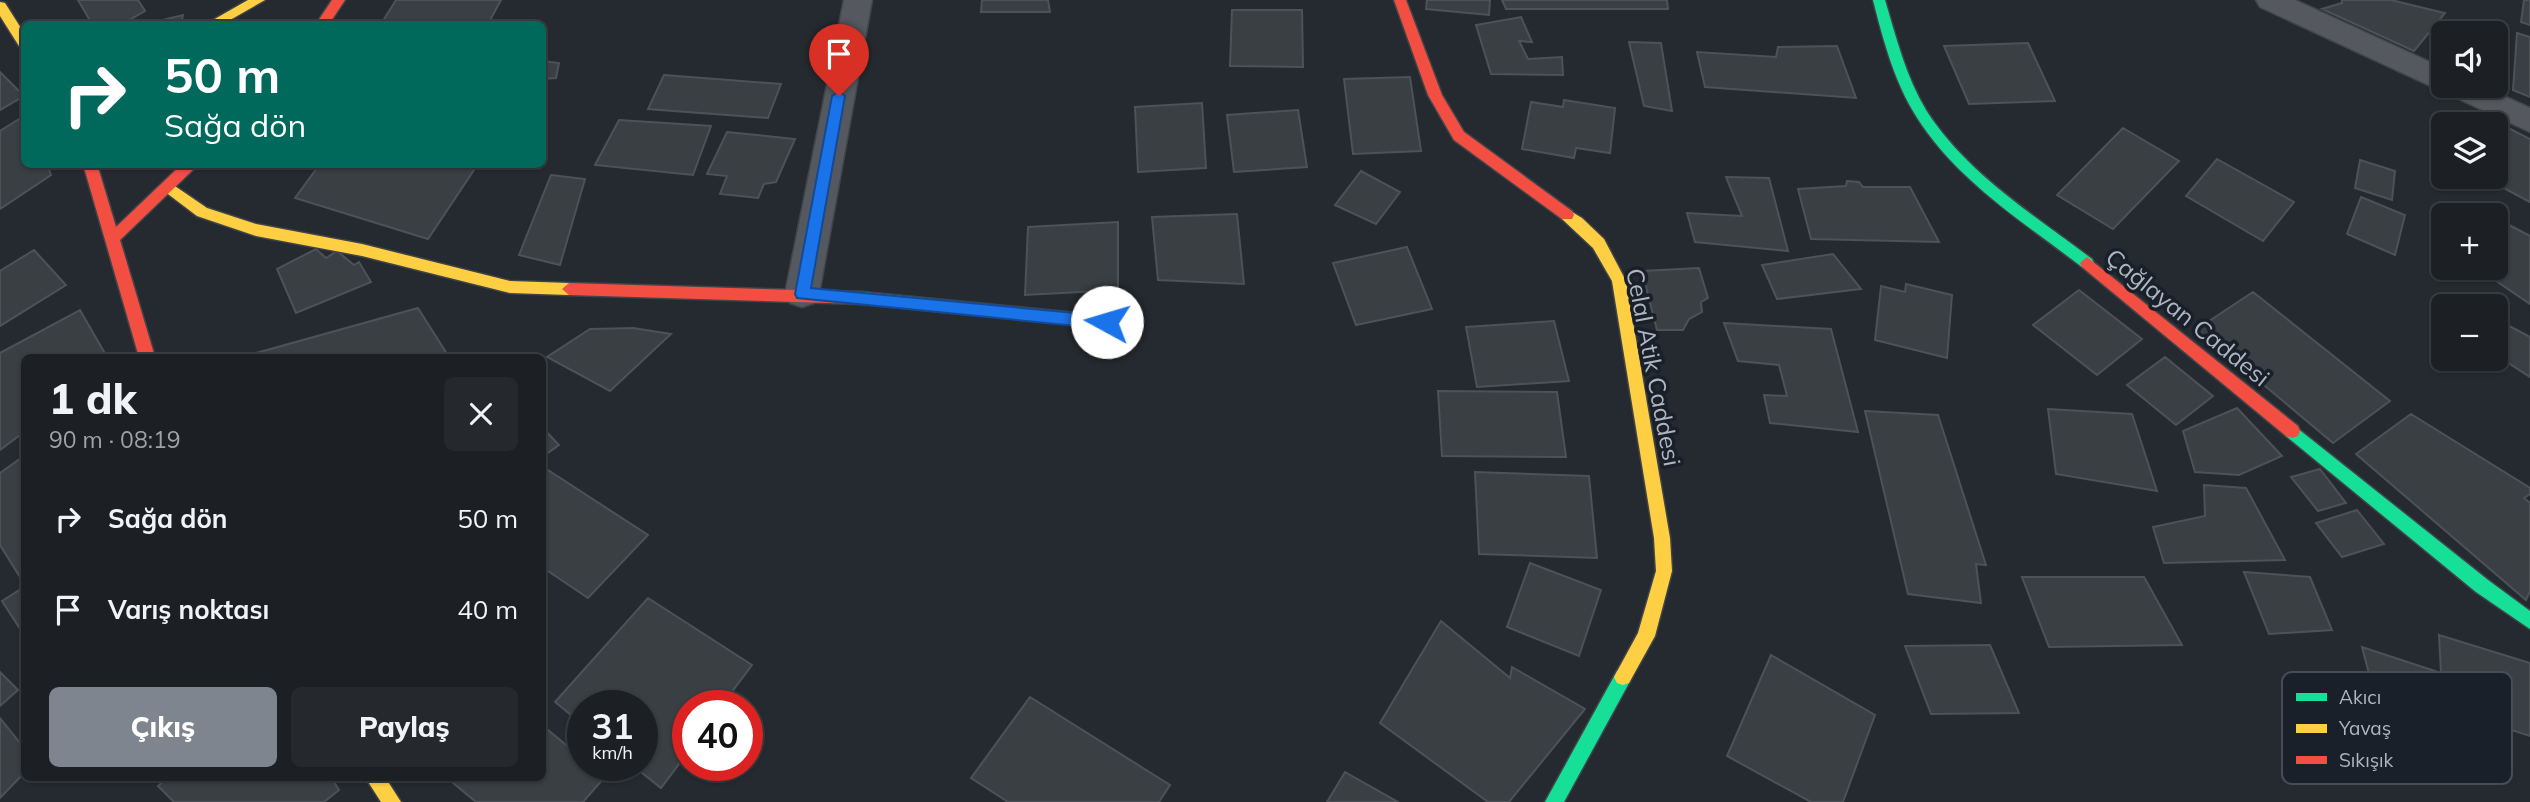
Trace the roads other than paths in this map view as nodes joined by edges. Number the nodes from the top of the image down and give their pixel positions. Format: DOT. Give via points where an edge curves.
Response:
graph roads {
  1 [pos="258,0"];
  2 [pos="339,0"];
  3 [pos="858,0"];
  4 [pos="1400,0"];
  5 [pos="1879,0"];
  6 [pos="2270,0"];
  7 [pos="0,6"];
  8 [pos="219,21"];
  9 [pos="324,21"];
  10 [pos="21,38"];
  11 [pos="2431,74"];
  12 [pos="2481,98"];
  13 [pos="2530,121"];
  14 [pos="91,168"];
  15 [pos="188,168"];
  16 [pos="169,187"];
  17 [pos="113,238"];
  18 [pos="802,294"];
  19 [pos="1107,322"];
  20 [pos="146,354"];
  21 [pos="2530,621"];
  22 [pos="376,781"];
  23 [pos="392,802"];
  24 [pos="1554,802"];
  1 -- 8 [label="street"];
  2 -- 9 [label="street"];
  3 -- 18 [label="street"];
  4 -- 24 [label="street, Celal Atik Caddesi" via="1435,95 1459,136 1591,232 1619,281 1664,571 1646,636"];
  5 -- 21 [label="street, Çağlayan Caddesi" via="1901,67 1926,121 1956,156 2010,206"];
  6 -- 11 [label="street"];
  7 -- 10 [label="street"];
  12 -- 13 [label="street"];
  14 -- 17 [label="street"];
  15 -- 16 [label="street"];
  16 -- 17 [label="street"];
  16 -- 18 [label="street" via="202,212 256,230 362,250 510,288"];
  17 -- 20 [label="street"];
  18 -- 19 [label="street"];
  22 -- 23 [label="street"];
}
